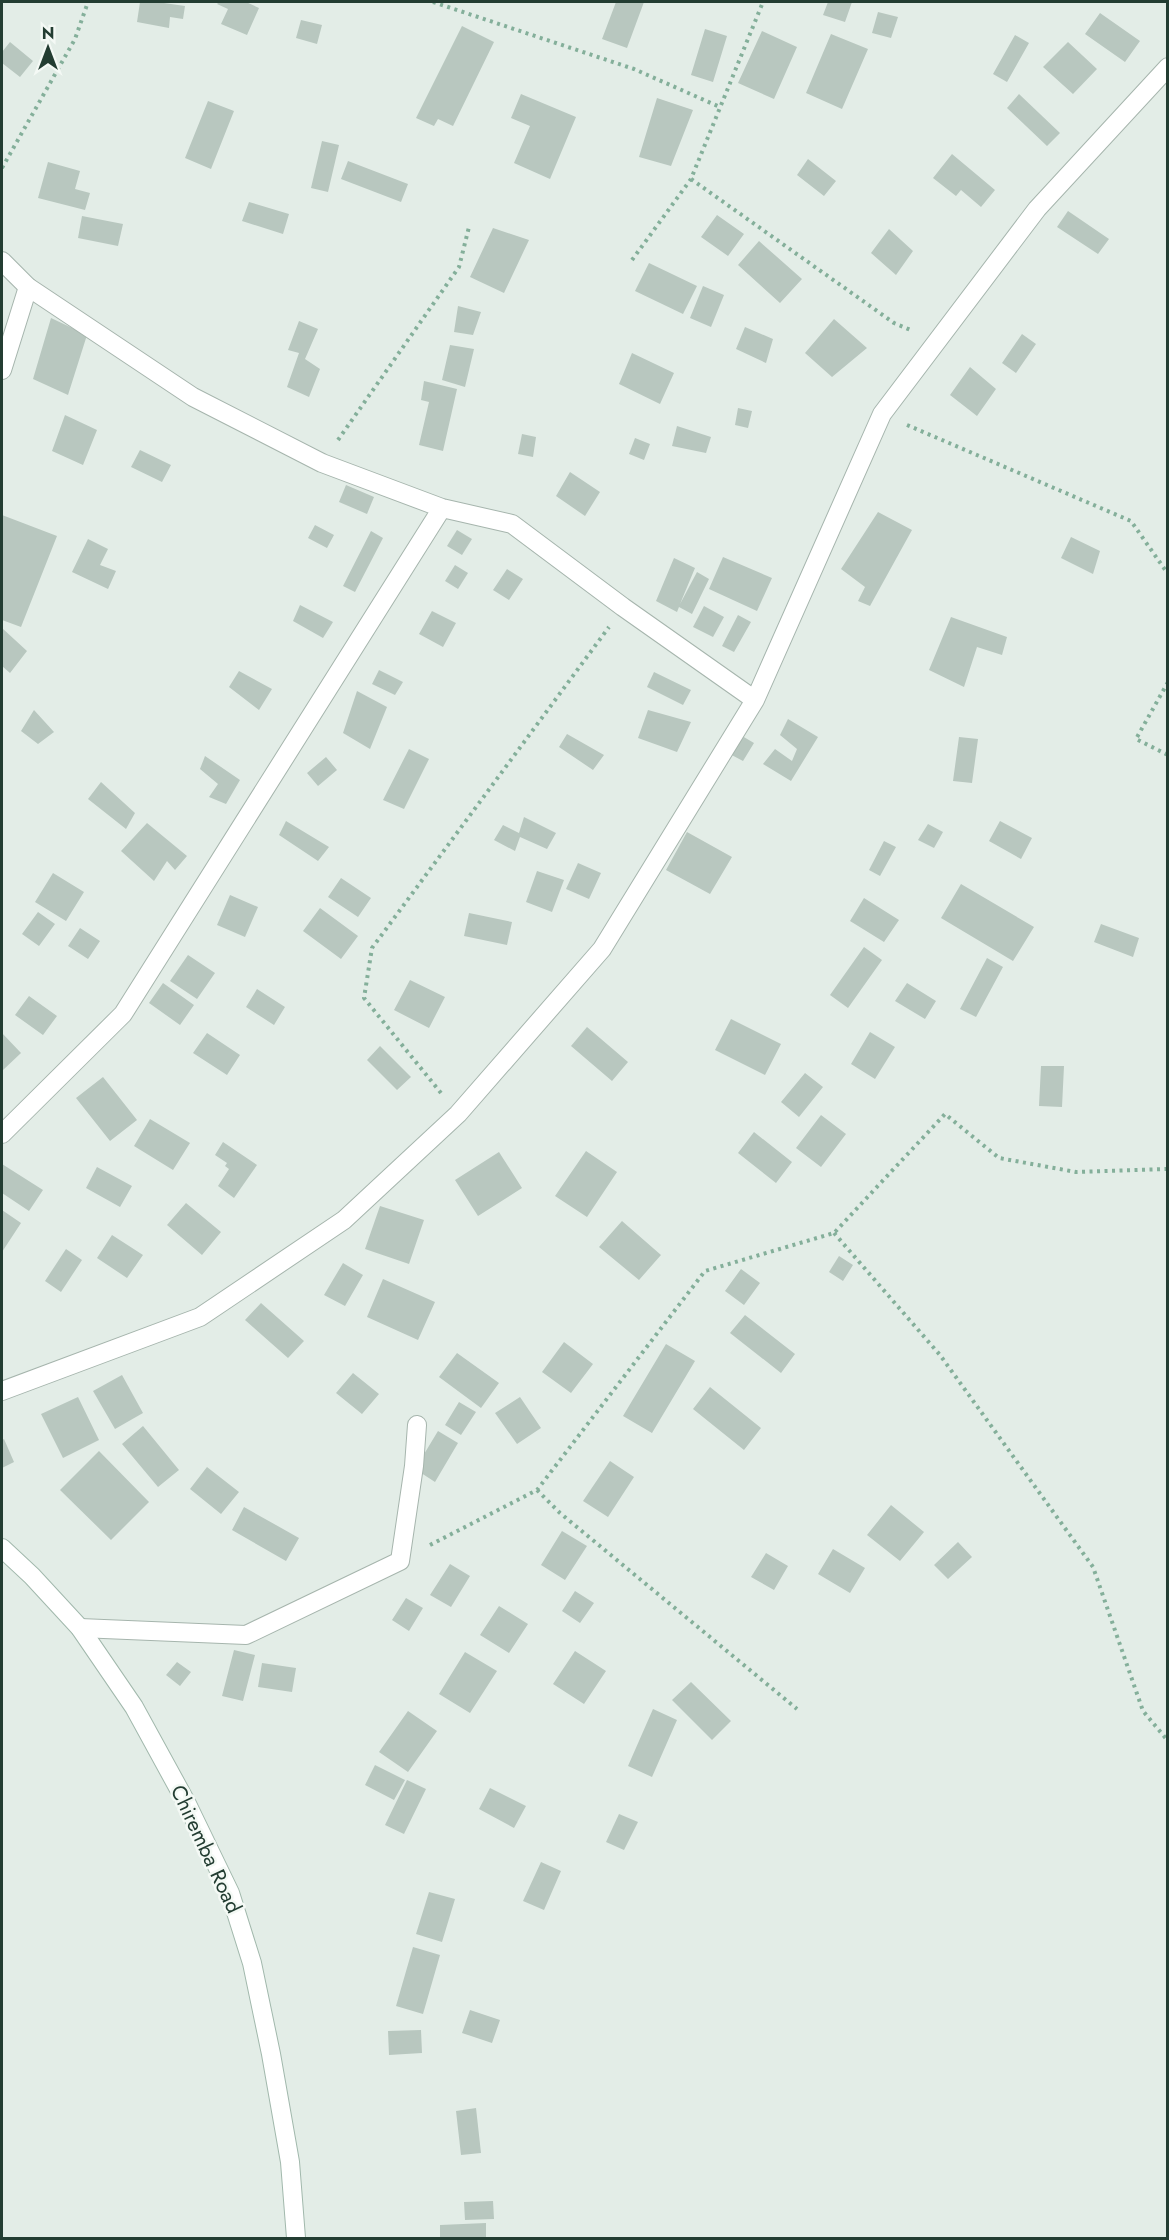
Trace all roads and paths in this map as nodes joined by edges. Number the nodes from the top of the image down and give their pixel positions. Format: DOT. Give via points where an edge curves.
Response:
graph roads {
  1 [pos="88,2"];
  2 [pos="433,2"];
  3 [pos="763,2"];
  4 [pos="1167,67"];
  5 [pos="720,107"];
  6 [pos="2,168"];
  7 [pos="690,179"];
  8 [pos="469,227"];
  9 [pos="632,260"];
  10 [pos="2,261"];
  11 [pos="28,287"];
  12 [pos="938,341"];
  13 [pos="2,370"];
  14 [pos="882,414"];
  15 [pos="322,463"];
  16 [pos="442,508"];
  17 [pos="1167,574"];
  18 [pos="623,607"];
  19 [pos="1167,682"];
  20 [pos="755,700"];
  21 [pos="1167,754"];
  22 [pos="458,1114"];
  23 [pos="2,1134"];
  24 [pos="1167,1169"];
  25 [pos="834,1233"];
  26 [pos="2,1391"];
  27 [pos="417,1425"];
  28 [pos="537,1490"];
  29 [pos="2,1548"];
  30 [pos="400,1560"];
  31 [pos="80,1628"];
  32 [pos="797,1709"];
  33 [pos="1167,1741"];
  34 [pos="296,2238"];
  1 -- 6 [label="path" via="75,39"];
  2 -- 5 [label="path" via="634,69"];
  3 -- 5 [label="path"];
  4 -- 12 [label="street" via="1037,209"];
  5 -- 7 [label="path"];
  7 -- 9 [label="path"];
  7 -- 12 [label="path" via="894,323"];
  8 -- 15 [label="path" via="459,267"];
  10 -- 11 [label="street"];
  11 -- 13 [label="street"];
  11 -- 15 [label="street" via="193,397"];
  12 -- 14 [label="street"];
  14 -- 17 [label="path" via="1131,521"];
  14 -- 20 [label="street"];
  15 -- 16 [label="street"];
  16 -- 18 [label="street" via="512,524"];
  16 -- 23 [label="street" via="123,1014"];
  18 -- 20 [label="street"];
  18 -- 22 [label="path" via="372,948 364,998"];
  19 -- 21 [label="path" via="1136,739"];
  20 -- 22 [label="street" via="602,949"];
  22 -- 26 [label="street" via="344,1220 200,1317"];
  24 -- 25 [label="path" via="1076,1172 999,1158 945,1114"];
  25 -- 28 [label="path" via="705,1271"];
  25 -- 33 [label="path" via="940,1355 1093,1567 1143,1711"];
  27 -- 30 [label="street"];
  28 -- 30 [label="path"];
  28 -- 32 [label="path"];
  29 -- 31 [label="street, Chiremba Road"];
  30 -- 31 [label="street" via="246,1635"];
  31 -- 34 [label="street, Chiremba Road" via="134,1707 231,1893 252,1963 272,2054 290,2162"];
}
